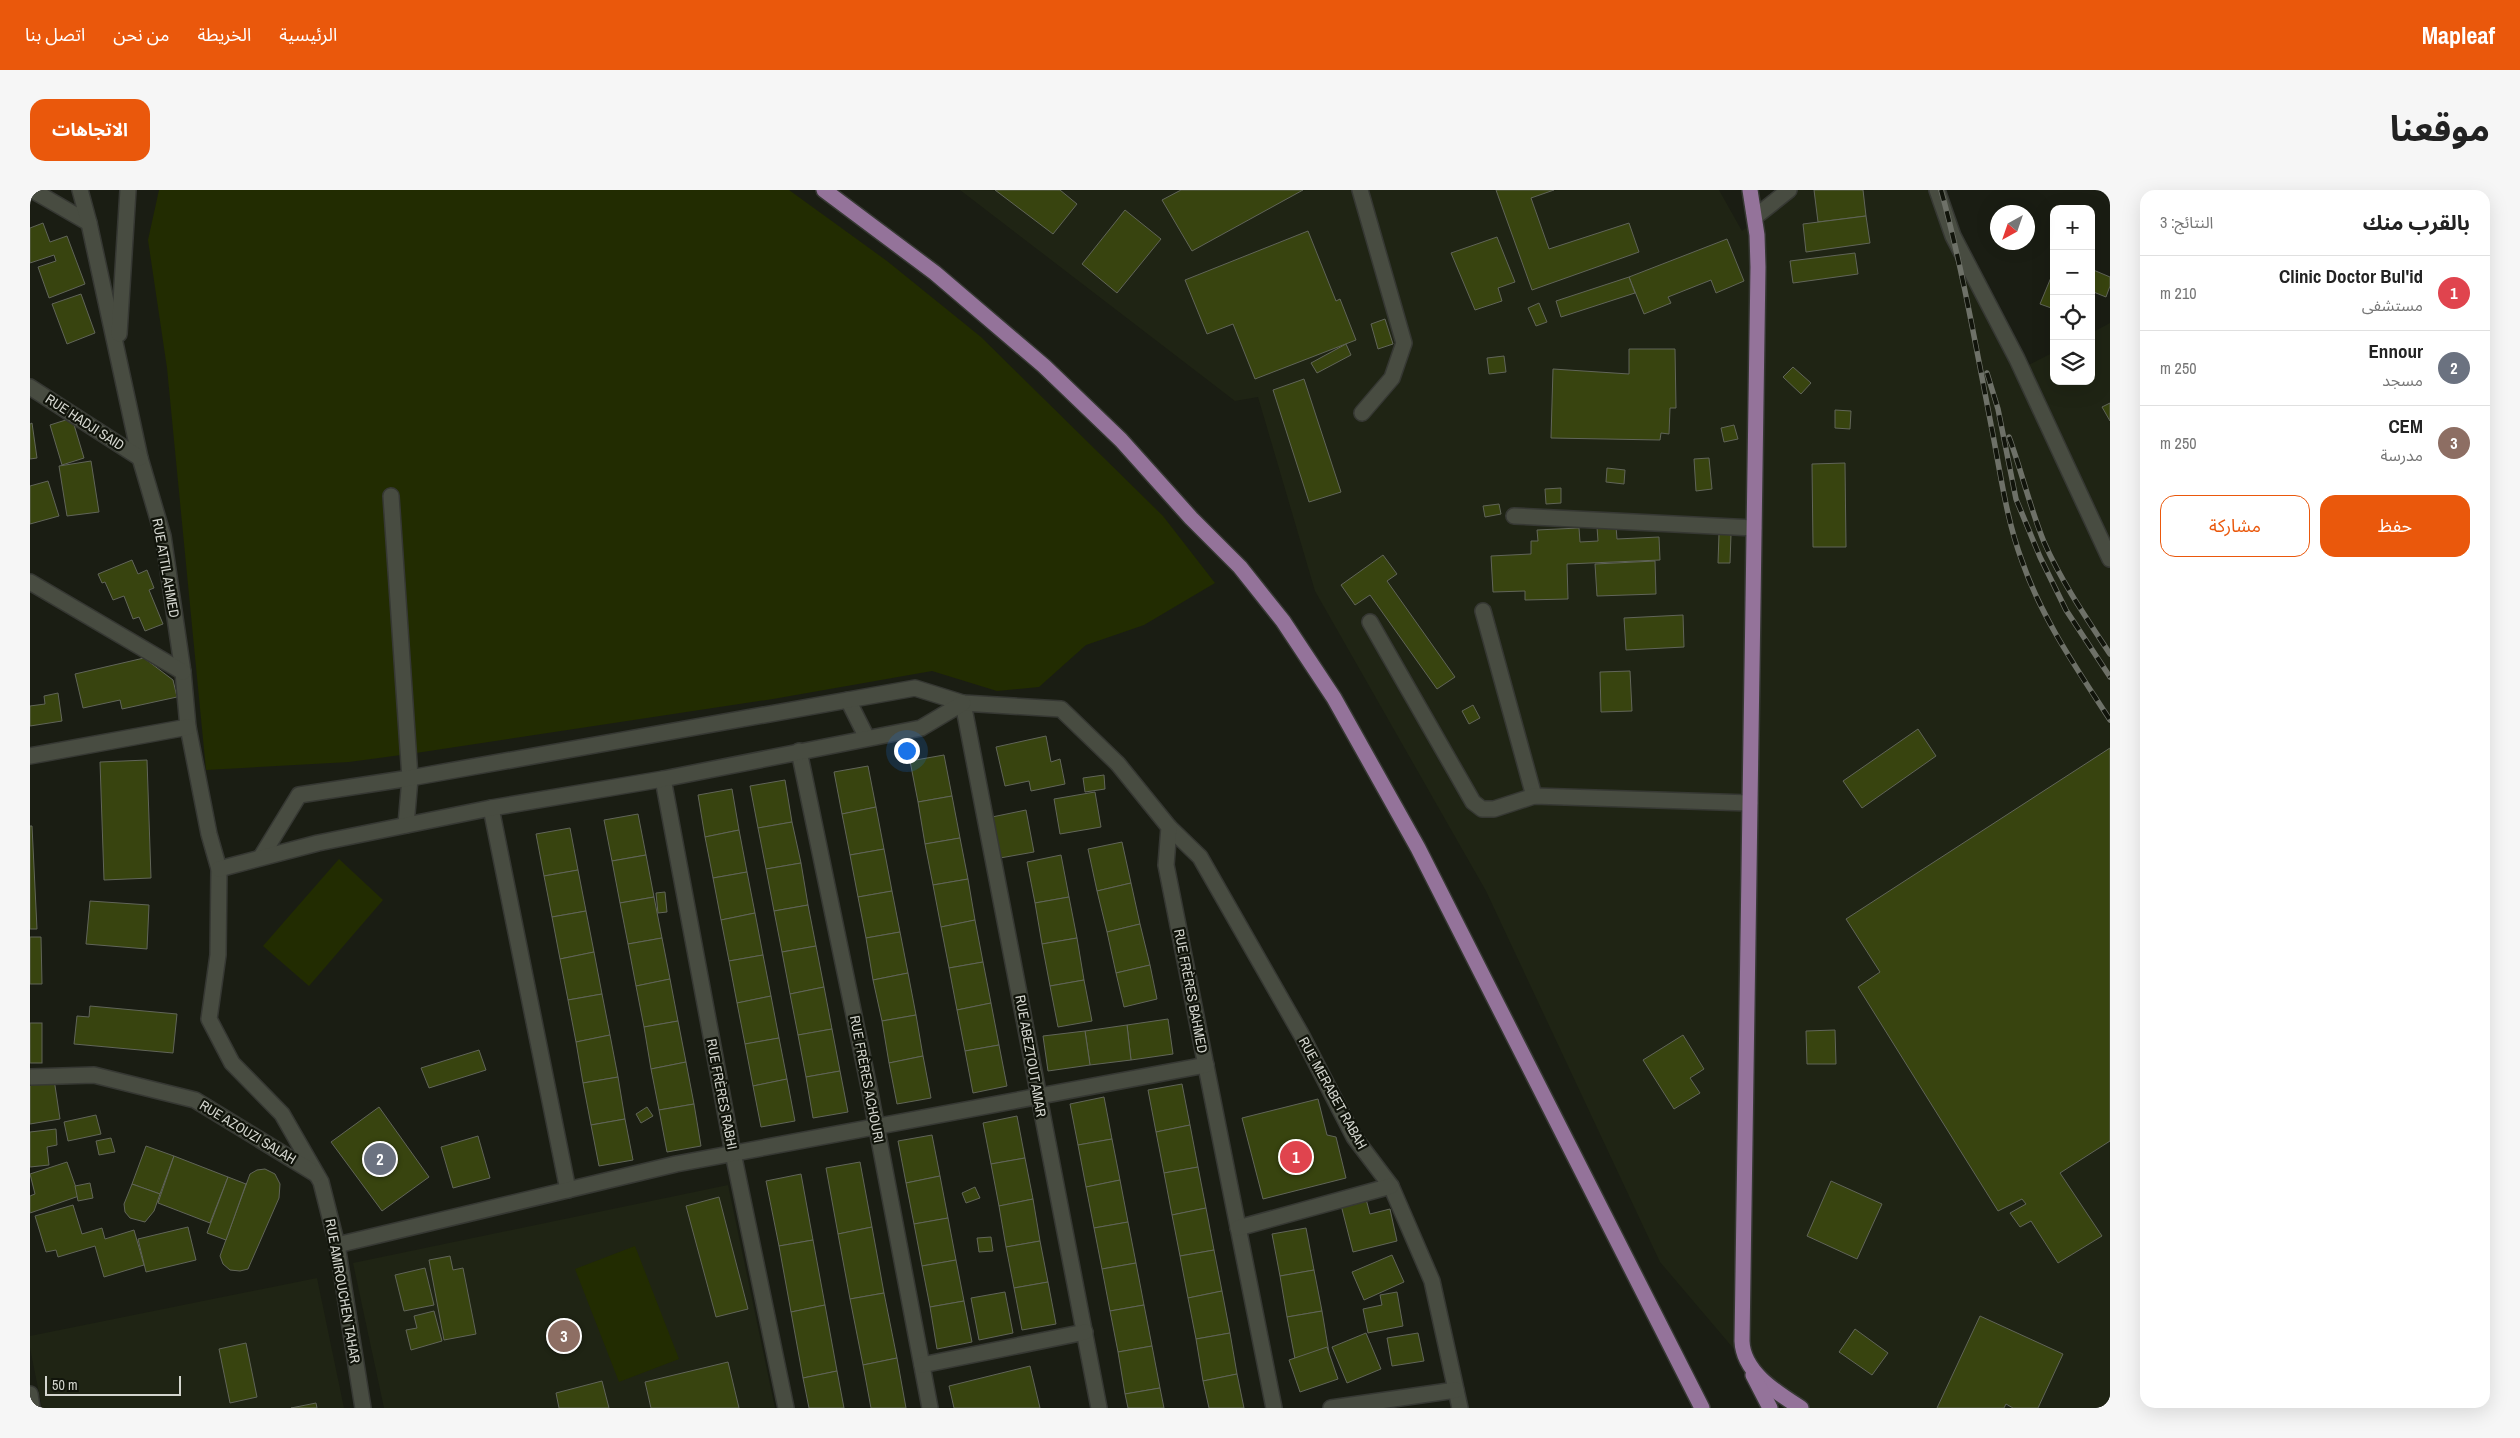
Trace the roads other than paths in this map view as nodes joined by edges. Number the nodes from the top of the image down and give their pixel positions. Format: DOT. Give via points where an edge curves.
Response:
graph roads {
  1 [pos="32,190"];
  2 [pos="80,190"];
  3 [pos="128,190"];
  4 [pos="824,190"];
  5 [pos="1360,190"];
  6 [pos="1750,190"];
  7 [pos="1789,190"];
  8 [pos="1937,190"];
  9 [pos="1755,217"];
  10 [pos="89,223"];
  11 [pos="118,353"];
  12 [pos="30,386"];
  13 [pos="1362,413"];
  14 [pos="140,458"];
  15 [pos="391,496"];
  16 [pos="1514,516"];
  17 [pos="1754,528"];
  18 [pos="2110,559"];
  19 [pos="30,582"];
  20 [pos="1483,611"];
  21 [pos="1370,622"];
  22 [pos="183,672"];
  23 [pos="848,700"];
  24 [pos="963,703"];
  25 [pos="188,727"];
  26 [pos="867,738"];
  27 [pos="799,751"];
  28 [pos="30,756"];
  29 [pos="410,778"];
  30 [pos="663,779"];
  31 [pos="1534,796"];
  32 [pos="1750,803"];
  33 [pos="491,808"];
  34 [pos="406,825"];
  35 [pos="1169,828"];
  36 [pos="261,857"];
  37 [pos="219,868"];
  38 [pos="1206,1065"];
  39 [pos="30,1077"];
  40 [pos="1038,1096"];
  41 [pos="876,1126"];
  42 [pos="733,1153"];
  43 [pos="317,1174"];
  44 [pos="1390,1186"];
  45 [pos="568,1190"];
  46 [pos="1238,1228"];
  47 [pos="337,1245"];
  48 [pos="1084,1332"];
  49 [pos="1674,1356"];
  50 [pos="922,1365"];
  51 [pos="1749,1367"];
  52 [pos="1456,1390"];
  53 [pos="30,1394"];
  54 [pos="32,1408"];
  55 [pos="363,1408"];
  56 [pos="786,1408"];
  57 [pos="930,1408"];
  58 [pos="1099,1408"];
  59 [pos="1274,1408"];
  60 [pos="1331,1408"];
  61 [pos="1460,1408"];
  62 [pos="1696,1408"];
  63 [pos="1702,1408"];
  64 [pos="1770,1408"];
  65 [pos="1801,1408"];
  1 -- 10 [label="street"];
  2 -- 10 [label="street, RUE ATTIL AHMED"];
  3 -- 11 [label="street, RUE ATTIL AHMED"];
  4 -- 49 [label="main road" via="935,272 1044,366 1121,440 1240,567 1283,621 1334,698 1418,848"];
  5 -- 13 [label="street" via="1404,343 1392,378"];
  6 -- 9 [label="main road"];
  7 -- 9 [label="street"];
  8 -- 18 [label="street" via="1953,236 2017,359"];
  9 -- 17 [label="main road" via="1758,267"];
  10 -- 11 [label="street, RUE ATTIL AHMED"];
  11 -- 14 [label="street, RUE ATTIL AHMED"];
  12 -- 14 [label="street, RUE HADJI SAID"];
  14 -- 22 [label="street, RUE ATTIL AHMED" via="163,536"];
  15 -- 29 [label="street"];
  16 -- 17 [label="street"];
  17 -- 32 [label="main road"];
  19 -- 22 [label="street"];
  20 -- 31 [label="street"];
  21 -- 31 [label="street" via="1473,802 1482,809 1494,809"];
  22 -- 25 [label="street, RUE ATTIL AHMED"];
  23 -- 24 [label="street" via="916,688"];
  23 -- 26 [label="street"];
  23 -- 29 [label="street"];
  24 -- 26 [label="street" via="922,728"];
  24 -- 35 [label="street" via="1062,709 1118,764"];
  24 -- 40 [label="street, RUE ABEZTOUT AMAR"];
  25 -- 28 [label="street"];
  25 -- 37 [label="street, RUE ATTIL AHMED"];
  26 -- 27 [label="street"];
  27 -- 30 [label="street"];
  27 -- 41 [label="street, RUE FRÈRES ACHOURI"];
  29 -- 34 [label="street"];
  29 -- 36 [label="street" via="299,795"];
  30 -- 33 [label="street"];
  30 -- 42 [label="street, RUE FRÈRES RABHI"];
  31 -- 32 [label="street"];
  32 -- 51 [label="main road" via="1742,1327 1742,1354"];
  33 -- 34 [label="street"];
  33 -- 45 [label="street"];
  34 -- 36 [label="street"];
  35 -- 38 [label="street, RUE FRÈRES BAHMED" via="1166,865"];
  35 -- 44 [label="street, RUE MERABET RABAH" via="1200,857 1301,1034 1354,1136"];
  36 -- 37 [label="street"];
  37 -- 43 [label="street, RUE AMIROUCHEN TAHAR" via="218,955 209,1020 232,1063 282,1114"];
  38 -- 40 [label="street"];
  38 -- 46 [label="street, RUE FRÈRES BAHMED"];
  39 -- 43 [label="street, RUE AZOUZI SALAH" via="94,1075 195,1100"];
  40 -- 41 [label="street"];
  40 -- 48 [label="street, RUE ABEZTOUT AMAR"];
  41 -- 42 [label="street"];
  41 -- 50 [label="street, RUE FRÈRES ACHOURI"];
  42 -- 45 [label="street"];
  42 -- 56 [label="street, RUE FRÈRES RABHI"];
  43 -- 47 [label="street, RUE AMIROUCHEN TAHAR"];
  44 -- 46 [label="street"];
  44 -- 52 [label="street, RUE MERABET RABAH" via="1432,1281"];
  45 -- 47 [label="street"];
  46 -- 59 [label="street, RUE FRÈRES BAHMED"];
  47 -- 55 [label="street, RUE AMIROUCHEN TAHAR"];
  48 -- 50 [label="street"];
  48 -- 58 [label="street, RUE ABEZTOUT AMAR"];
  49 -- 62 [label="main road"];
  49 -- 63 [label="main road"];
  50 -- 57 [label="street, RUE FRÈRES ACHOURI"];
  51 -- 64 [label="main road"];
  51 -- 65 [label="main road"];
  52 -- 60 [label="street"];
  52 -- 61 [label="street, RUE MERABET RABAH"];
  53 -- 54 [label="street"];
}
